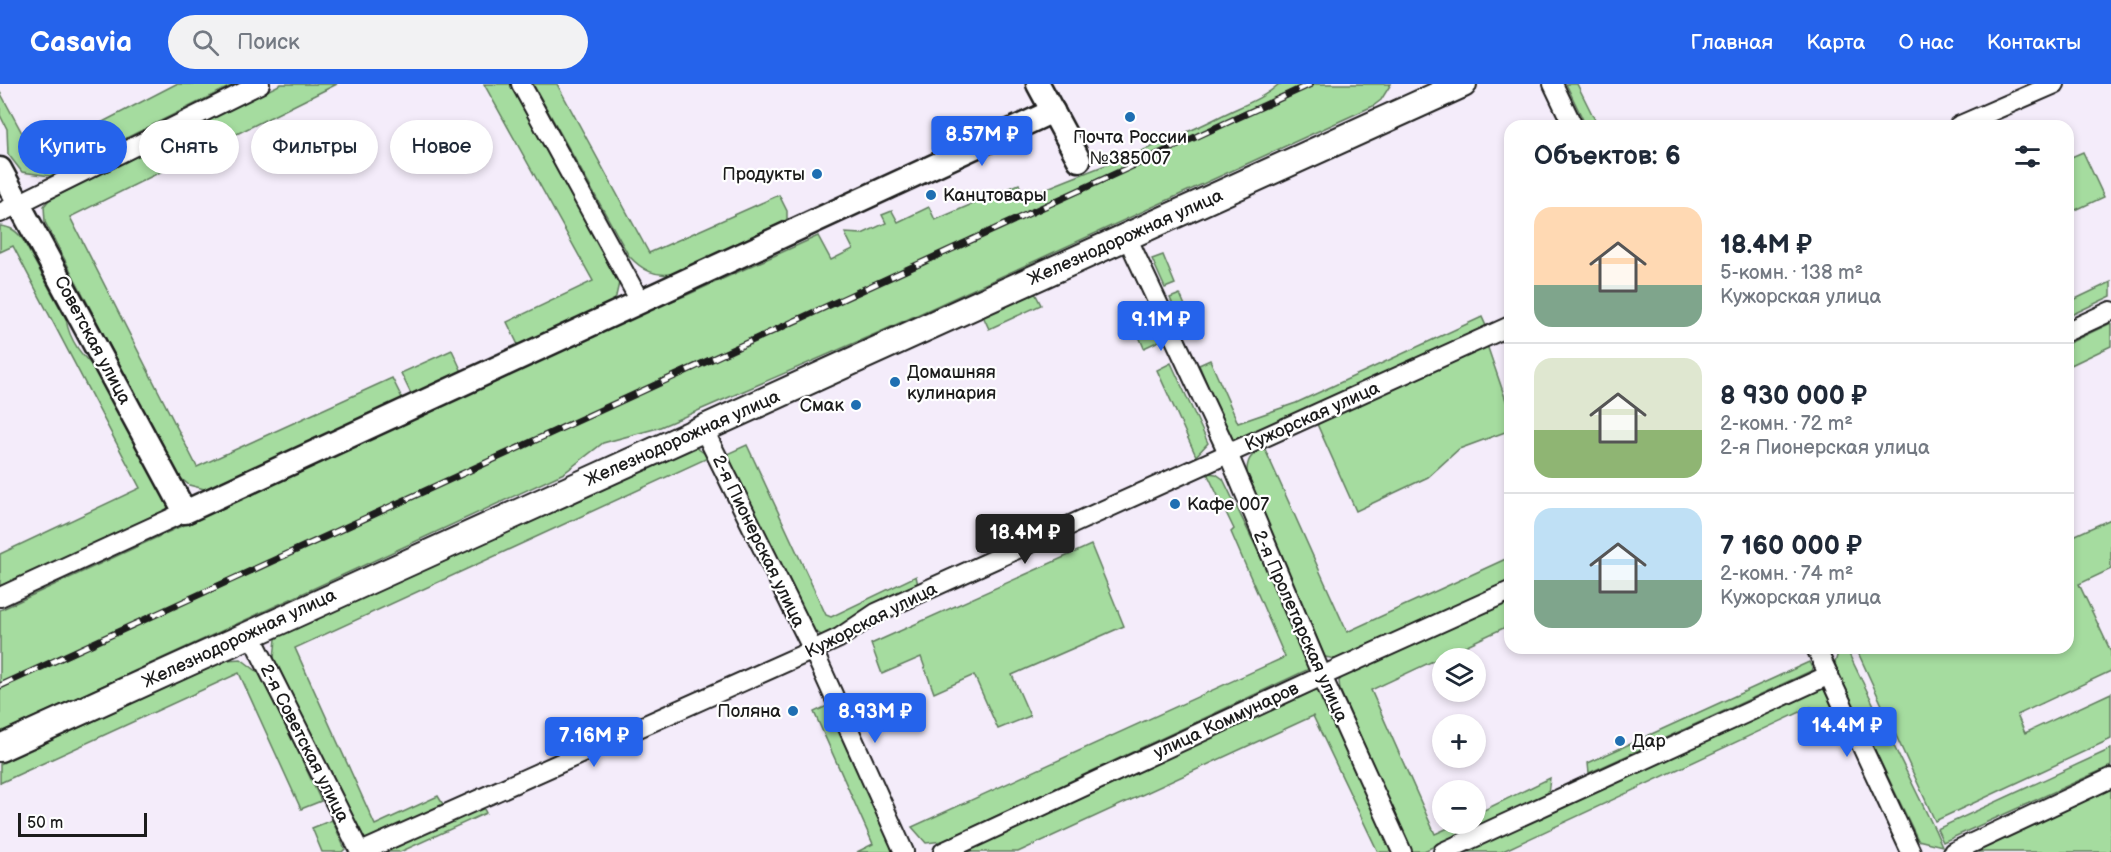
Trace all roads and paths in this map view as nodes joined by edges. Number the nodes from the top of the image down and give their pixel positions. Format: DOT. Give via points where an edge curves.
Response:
graph roads {
  1 [pos="260,84"];
  2 [pos="521,84"];
  3 [pos="1038,84"];
  4 [pos="1463,84"];
  5 [pos="1553,84"];
  6 [pos="2055,84"];
  7 [pos="1053,111"];
  8 [pos="1570,120"];
  9 [pos="1973,120"];
  10 [pos="1079,160"];
  11 [pos="0,169"];
  12 [pos="9,208"];
  13 [pos="1126,237"];
  14 [pos="641,303"];
  15 [pos="2111,311"];
  16 [pos="2074,328"];
  17 [pos="1504,329"];
  18 [pos="703,428"];
  19 [pos="1227,454"];
  20 [pos="185,512"];
  21 [pos="1504,594"];
  22 [pos="0,597"];
  23 [pos="250,633"];
  24 [pos="813,650"];
  25 [pos="1819,654"];
  26 [pos="1322,675"];
  27 [pos="1829,675"];
  28 [pos="0,748"];
  29 [pos="2111,778"];
  30 [pos="360,852"];
  31 [pos="904,852"];
  32 [pos="943,852"];
  33 [pos="1402,852"];
  34 [pos="1443,852"];
  35 [pos="1911,852"];
  36 [pos="1953,852"];
  1 -- 12 [label="street"];
  2 -- 14 [label="street"];
  3 -- 7 [label="street"];
  4 -- 13 [label="main road, Железнодорожная улица"];
  5 -- 8 [label="street"];
  6 -- 9 [label="street"];
  7 -- 10 [label="street"];
  7 -- 14 [label="street"];
  11 -- 12 [label="street, Советская улица"];
  12 -- 20 [label="street, Советская улица"];
  13 -- 18 [label="main road, Железнодорожная улица"];
  13 -- 19 [label="street, 2-я Пролетарская улица"];
  14 -- 20 [label="street"];
  15 -- 16 [label="street"];
  17 -- 19 [label="street, Кужорская улица"];
  18 -- 23 [label="main road, Железнодорожная улица"];
  18 -- 24 [label="street, 2-я Пионерская улица"];
  19 -- 24 [label="street, Кужорская улица" via="876,613"];
  19 -- 26 [label="street, 2-я Пролетарская улица"];
  20 -- 22 [label="street"];
  21 -- 26 [label="street, улица Коммунаров"];
  23 -- 28 [label="main road, Железнодорожная улица"];
  23 -- 30 [label="street, 2-я Советская улица"];
  24 -- 30 [label="street, Кужорская улица"];
  24 -- 31 [label="street, 2-я Пионерская улица"];
  25 -- 27 [label="street"];
  26 -- 32 [label="street, улица Коммунаров"];
  26 -- 33 [label="street, 2-я Пролетарская улица"];
  27 -- 34 [label="street"];
  27 -- 35 [label="street"];
  29 -- 36 [label="street"];
}
